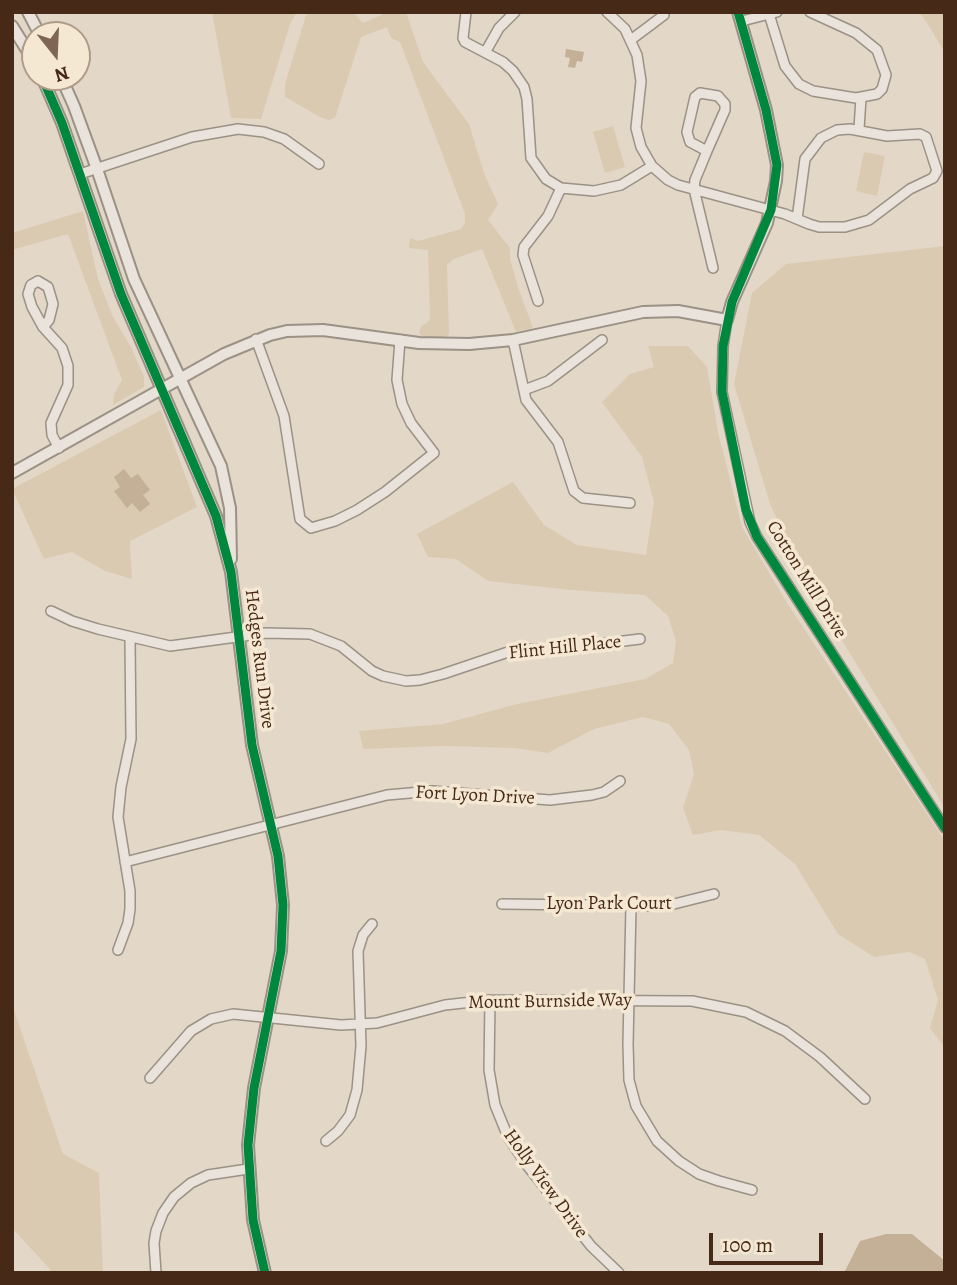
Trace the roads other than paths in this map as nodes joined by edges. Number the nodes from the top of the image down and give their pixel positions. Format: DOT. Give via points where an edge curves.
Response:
graph roads {
  1 [pos="466,12"];
  2 [pos="607,12"];
  3 [pos="810,12"];
  4 [pos="512,13"];
  5 [pos="663,13"];
  6 [pos="773,13"];
  7 [pos="740,17"];
  8 [pos="632,39"];
  9 [pos="486,51"];
  10 [pos="48,91"];
  11 [pos="67,91"];
  12 [pos="861,98"];
  13 [pos="859,130"];
  14 [pos="707,151"];
  15 [pos="319,164"];
  16 [pos="652,166"];
  17 [pos="97,169"];
  18 [pos="80,174"];
  19 [pos="561,188"];
  20 [pos="694,190"];
  21 [pos="771,210"];
  22 [pos="797,219"];
  23 [pos="713,268"];
  24 [pos="538,301"];
  25 [pos="148,312"];
  26 [pos="132,319"];
  27 [pos="727,320"];
  28 [pos="43,327"];
  29 [pos="256,339"];
  30 [pos="400,340"];
  31 [pos="513,340"];
  32 [pos="602,340"];
  33 [pos="180,379"];
  34 [pos="163,389"];
  35 [pos="524,390"];
  36 [pos="59,447"];
  37 [pos="12,473"];
  38 [pos="630,503"];
  39 [pos="231,572"];
  40 [pos="51,611"];
  41 [pos="239,636"];
  42 [pos="130,638"];
  43 [pos="640,639"];
  44 [pos="620,781"];
  45 [pos="270,825"];
  46 [pos="945,828"];
  47 [pos="125,862"];
  48 [pos="714,894"];
  49 [pos="502,904"];
  50 [pos="631,906"];
  51 [pos="372,924"];
  52 [pos="118,950"];
  53 [pos="490,1000"];
  54 [pos="629,1001"];
  55 [pos="268,1017"];
  56 [pos="360,1024"];
  57 [pos="150,1078"];
  58 [pos="865,1099"];
  59 [pos="326,1141"];
  60 [pos="248,1169"];
  61 [pos="752,1189"];
  62 [pos="156,1273"];
  63 [pos="265,1273"];
  64 [pos="619,1273"];
  1 -- 9 [label="street" via="463,38 468,45"];
  2 -- 8 [label="street"];
  3 -- 12 [label="street" via="856,33 882,58 886,75 882,89"];
  4 -- 9 [label="street"];
  5 -- 8 [label="street"];
  6 -- 7 [label="street"];
  6 -- 12 [label="street" via="785,66 793,80 813,91"];
  7 -- 21 [label="street" via="777,165"];
  8 -- 16 [label="street" via="641,81 636,128"];
  9 -- 19 [label="street" via="519,79 527,99 531,158 540,174"];
  10 -- 18 [label="street, Hedges Run Drive"];
  11 -- 17 [label="street, Hedges Run Drive"];
  12 -- 13 [label="street"];
  13 -- 22 [label="street" via="837,130 808,152"];
  13 -- 22 [label="street" via="887,136 923,134 936,175 880,214 857,224 829,228"];
  14 -- 14 [label="street" via="725,104 718,96 700,93 695,97 688,137"];
  14 -- 20 [label="street"];
  15 -- 17 [label="street" via="284,139 238,129 192,137"];
  16 -- 19 [label="street" via="607,189"];
  16 -- 20 [label="street" via="668,180"];
  17 -- 18 [label="street"];
  17 -- 25 [label="street, Hedges Run Drive"];
  18 -- 26 [label="street, Hedges Run Drive"];
  19 -- 24 [label="street" via="548,216 524,247"];
  20 -- 21 [label="street"];
  20 -- 23 [label="street"];
  21 -- 22 [label="street"];
  21 -- 27 [label="street"];
  25 -- 26 [label="street"];
  25 -- 33 [label="street, Hedges Run Drive"];
  26 -- 34 [label="street, Hedges Run Drive"];
  27 -- 31 [label="street" via="687,312 643,312"];
  27 -- 46 [label="street, Cotton Mill Drive" via="722,392 750,522"];
  28 -- 28 [label="street" via="28,294 38,281 48,287 53,304"];
  28 -- 36 [label="street" via="62,348 68,366 68,385 51,423"];
  29 -- 30 [label="street" via="309,330"];
  29 -- 30 [label="street" via="284,416 300,519 312,528 375,500 434,453 402,404 397,380"];
  29 -- 33 [label="street"];
  30 -- 31 [label="street" via="464,344"];
  31 -- 35 [label="street"];
  32 -- 35 [label="street" via="548,381"];
  33 -- 34 [label="street"];
  33 -- 39 [label="street, Hedges Run Drive" via="224,475 230,508"];
  34 -- 36 [label="street"];
  34 -- 39 [label="street, Hedges Run Drive" via="216,516"];
  35 -- 38 [label="street" via="530,408 558,442 574,491 583,498"];
  36 -- 37 [label="street"];
  39 -- 41 [label="street, Hedges Run Drive"];
  40 -- 42 [label="street, Flint Hill Place"];
  41 -- 42 [label="street, Flint Hill Place" via="170,646"];
  41 -- 43 [label="street, Flint Hill Place" via="298,632 320,636 372,671 406,681 443,674 517,649 549,650"];
  41 -- 45 [label="street, Hedges Run Drive" via="253,744"];
  42 -- 47 [label="street" via="131,739 118,817"];
  44 -- 45 [label="street, Fort Lyon Drive" via="604,792 550,800 432,792 387,794"];
  45 -- 47 [label="street, Fort Lyon Drive"];
  45 -- 55 [label="street, Hedges Run Drive" via="284,905 281,951"];
  47 -- 52 [label="street" via="130,909"];
  48 -- 50 [label="street, Lyon Park Court" via="666,906"];
  49 -- 50 [label="street, Lyon Park Court"];
  50 -- 54 [label="street"];
  51 -- 56 [label="street" via="358,951"];
  53 -- 54 [label="street, Mount Burnside Way"];
  53 -- 56 [label="street, Mount Burnside Way"];
  53 -- 64 [label="street, Holly View Drive" via="489,1070 495,1105 508,1137 591,1246"];
  54 -- 58 [label="street, Mount Burnside Way" via="712,1004 758,1016 803,1043"];
  54 -- 61 [label="street" via="629,1080 647,1128 667,1152 689,1168"];
  55 -- 56 [label="street, Mount Burnside Way"];
  55 -- 57 [label="street, Mount Burnside Way" via="233,1014 203,1023"];
  55 -- 60 [label="street, Hedges Run Drive" via="251,1113"];
  56 -- 59 [label="street" via="354,1104 345,1122"];
  60 -- 62 [label="street" via="208,1175 174,1197 156,1231"];
  60 -- 63 [label="street, Hedges Run Drive"];
}
